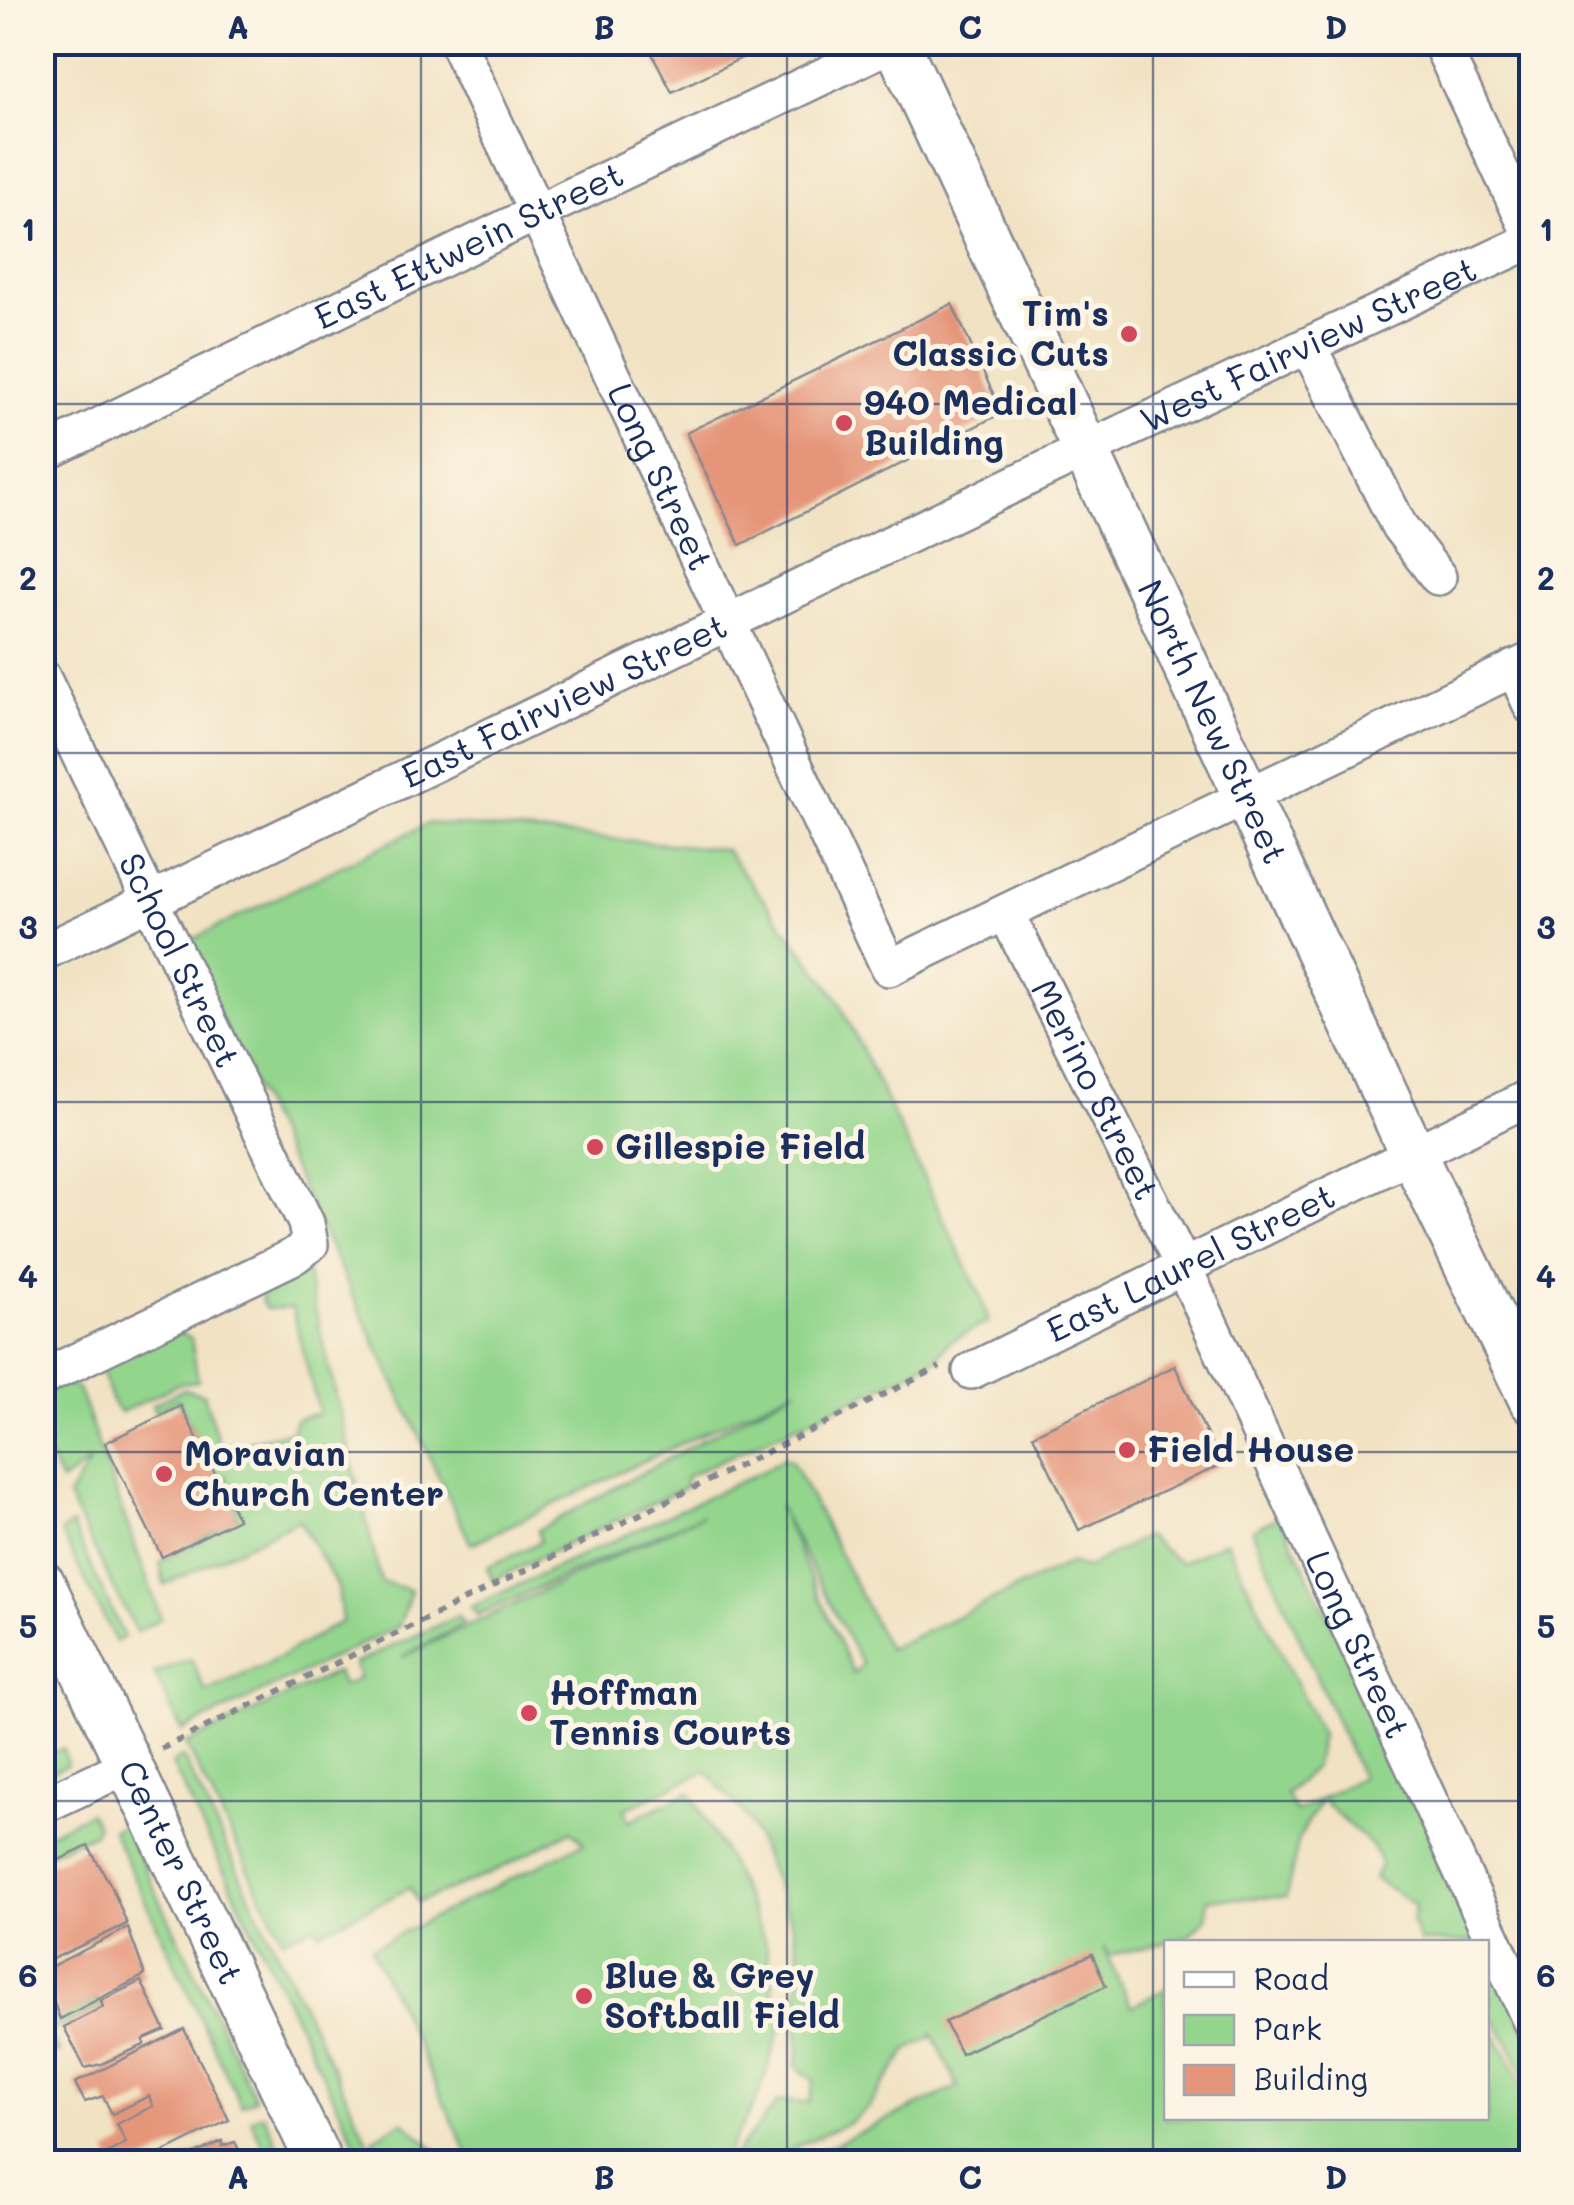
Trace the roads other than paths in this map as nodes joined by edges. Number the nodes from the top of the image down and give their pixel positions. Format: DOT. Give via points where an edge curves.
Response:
graph roads {
  1 [pos="457,42"];
  2 [pos="895,42"];
  3 [pos="1440,42"];
  4 [pos="538,212"];
  5 [pos="1532,238"];
  6 [pos="1308,346"];
  7 [pos="1085,450"];
  8 [pos="42,454"];
  9 [pos="1438,577"];
  10 [pos="726,622"];
  11 [pos="1522,664"];
  12 [pos="42,678"];
  13 [pos="1532,707"];
  14 [pos="1246,795"];
  15 [pos="152,902"];
  16 [pos="1006,913"];
  17 [pos="42,953"];
  18 [pos="1532,1096"];
  19 [pos="1412,1152"];
  20 [pos="1183,1266"];
  21 [pos="970,1371"];
  22 [pos="42,1378"];
  23 [pos="1532,1400"];
  24 [pos="42,1584"];
  25 [pos="129,1765"];
  26 [pos="42,1806"];
  27 [pos="1532,2024"];
  28 [pos="318,2162"];
  1 -- 4 [label="street, Long Street"];
  2 -- 4 [label="street, East Ettwein Street"];
  2 -- 7 [label="main road, North New Street"];
  3 -- 5 [label="street"];
  4 -- 8 [label="street, East Ettwein Street"];
  4 -- 10 [label="street, Long Street"];
  5 -- 6 [label="street, West Fairview Street"];
  6 -- 7 [label="street, West Fairview Street"];
  6 -- 9 [label="street" via="1399,526"];
  7 -- 10 [label="street, East Fairview Street"];
  7 -- 14 [label="main road, North New Street"];
  10 -- 15 [label="street, East Fairview Street"];
  10 -- 16 [label="street, Long Street" via="889,968"];
  11 -- 13 [label="street"];
  11 -- 14 [label="street"];
  12 -- 15 [label="street, School Street"];
  14 -- 16 [label="street"];
  14 -- 19 [label="main road, North New Street"];
  15 -- 17 [label="street, East Fairview Street"];
  15 -- 22 [label="street, School Street" via="306,1223 310,1244"];
  16 -- 20 [label="street, Merino Street"];
  18 -- 19 [label="street, East Laurel Street"];
  19 -- 20 [label="street, East Laurel Street"];
  19 -- 23 [label="main road, North New Street"];
  20 -- 21 [label="street, East Laurel Street"];
  20 -- 27 [label="street, Long Street"];
  24 -- 25 [label="main road, Center Street"];
  25 -- 26 [label="street"];
  25 -- 28 [label="main road, Center Street"];
}
